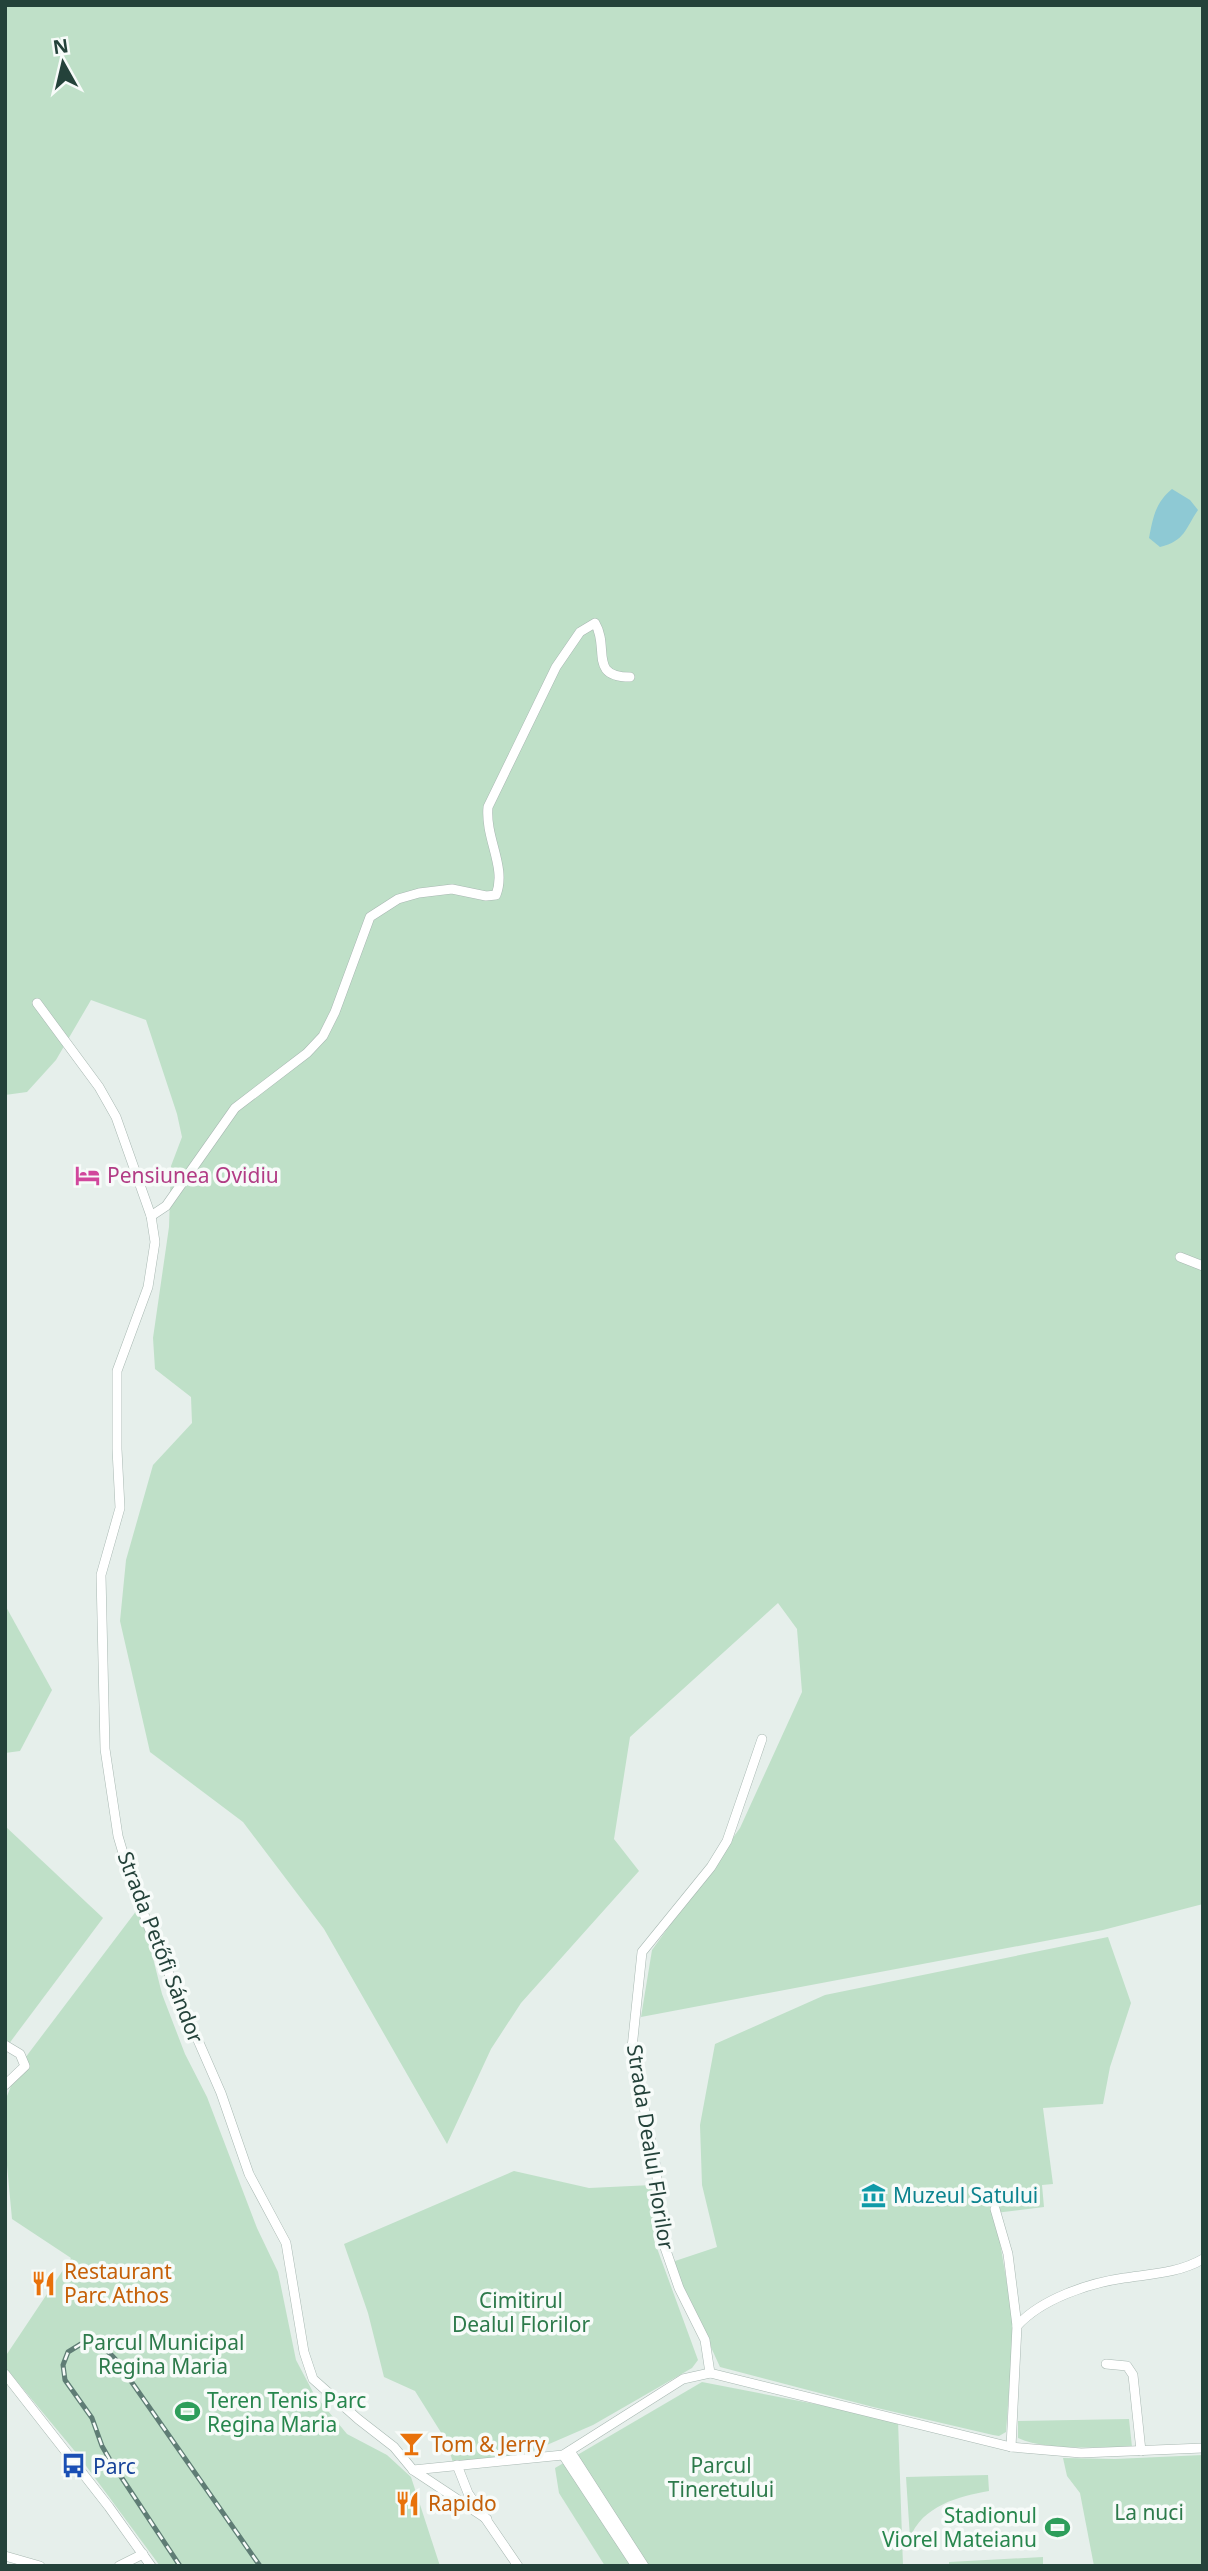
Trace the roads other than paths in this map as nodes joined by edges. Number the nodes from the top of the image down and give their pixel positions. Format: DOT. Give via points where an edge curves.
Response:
graph roads {
  1 [pos="630,677"];
  2 [pos="37,1003"];
  3 [pos="151,1216"];
  4 [pos="1180,1257"];
  5 [pos="1203,1266"];
  6 [pos="762,1739"];
  7 [pos="5,2045"];
  8 [pos="5,2085"];
  9 [pos="995,2209"];
  10 [pos="1203,2259"];
  11 [pos="1017,2326"];
  12 [pos="1105,2364"];
  13 [pos="710,2373"];
  14 [pos="5,2374"];
  15 [pos="1011,2447"];
  16 [pos="1203,2448"];
  17 [pos="1141,2451"];
  18 [pos="567,2453"];
  19 [pos="457,2465"];
  20 [pos="413,2470"];
  21 [pos="487,2519"];
  22 [pos="143,2554"];
  23 [pos="5,2556"];
  24 [pos="40,2566"];
  25 [pos="119,2566"];
  26 [pos="151,2566"];
  27 [pos="518,2566"];
  28 [pos="636,2566"];
  29 [pos="644,2566"];
  1 -- 3 [label="street" via="617,677 604,668 595,623 580,632 556,667 488,807 487,827 501,883 496,895 452,889 418,893 398,899 370,918 323,1036 235,1108 166,1206"];
  2 -- 3 [label="street, Strada Petőfi Sándor" via="116,1117"];
  3 -- 20 [label="street, Strada Petőfi Sándor" via="155,1242 152,1269 117,1371 120,1508 101,1575 104,1749 118,1836 149,1928 221,2094 249,2174 286,2243 303,2352 313,2379 394,2447"];
  4 -- 5 [label="street"];
  6 -- 13 [label="street, Strada Dealul Florilor" via="727,1841 642,1952 632,2048 656,2167 662,2239 705,2340"];
  7 -- 8 [label="street" via="20,2054 25,2066"];
  9 -- 11 [label="street" via="1008,2254"];
  10 -- 11 [label="street" via="1184,2268 1097,2284 1032,2312"];
  11 -- 15 [label="street"];
  12 -- 17 [label="street" via="1127,2366 1133,2375"];
  13 -- 15 [label="street"];
  13 -- 18 [label="street" via="683,2379"];
  14 -- 22 [label="street"];
  15 -- 17 [label="street" via="1081,2453"];
  16 -- 17 [label="street"];
  18 -- 19 [label="street"];
  18 -- 28 [label="street"];
  18 -- 29 [label="street"];
  19 -- 20 [label="street"];
  19 -- 21 [label="street" via="468,2493"];
  20 -- 21 [label="street, Strada Petőfi Sándor"];
  21 -- 27 [label="street, Strada Petőfi Sándor"];
  22 -- 25 [label="street"];
  22 -- 26 [label="street"];
  23 -- 24 [label="street"];
}
